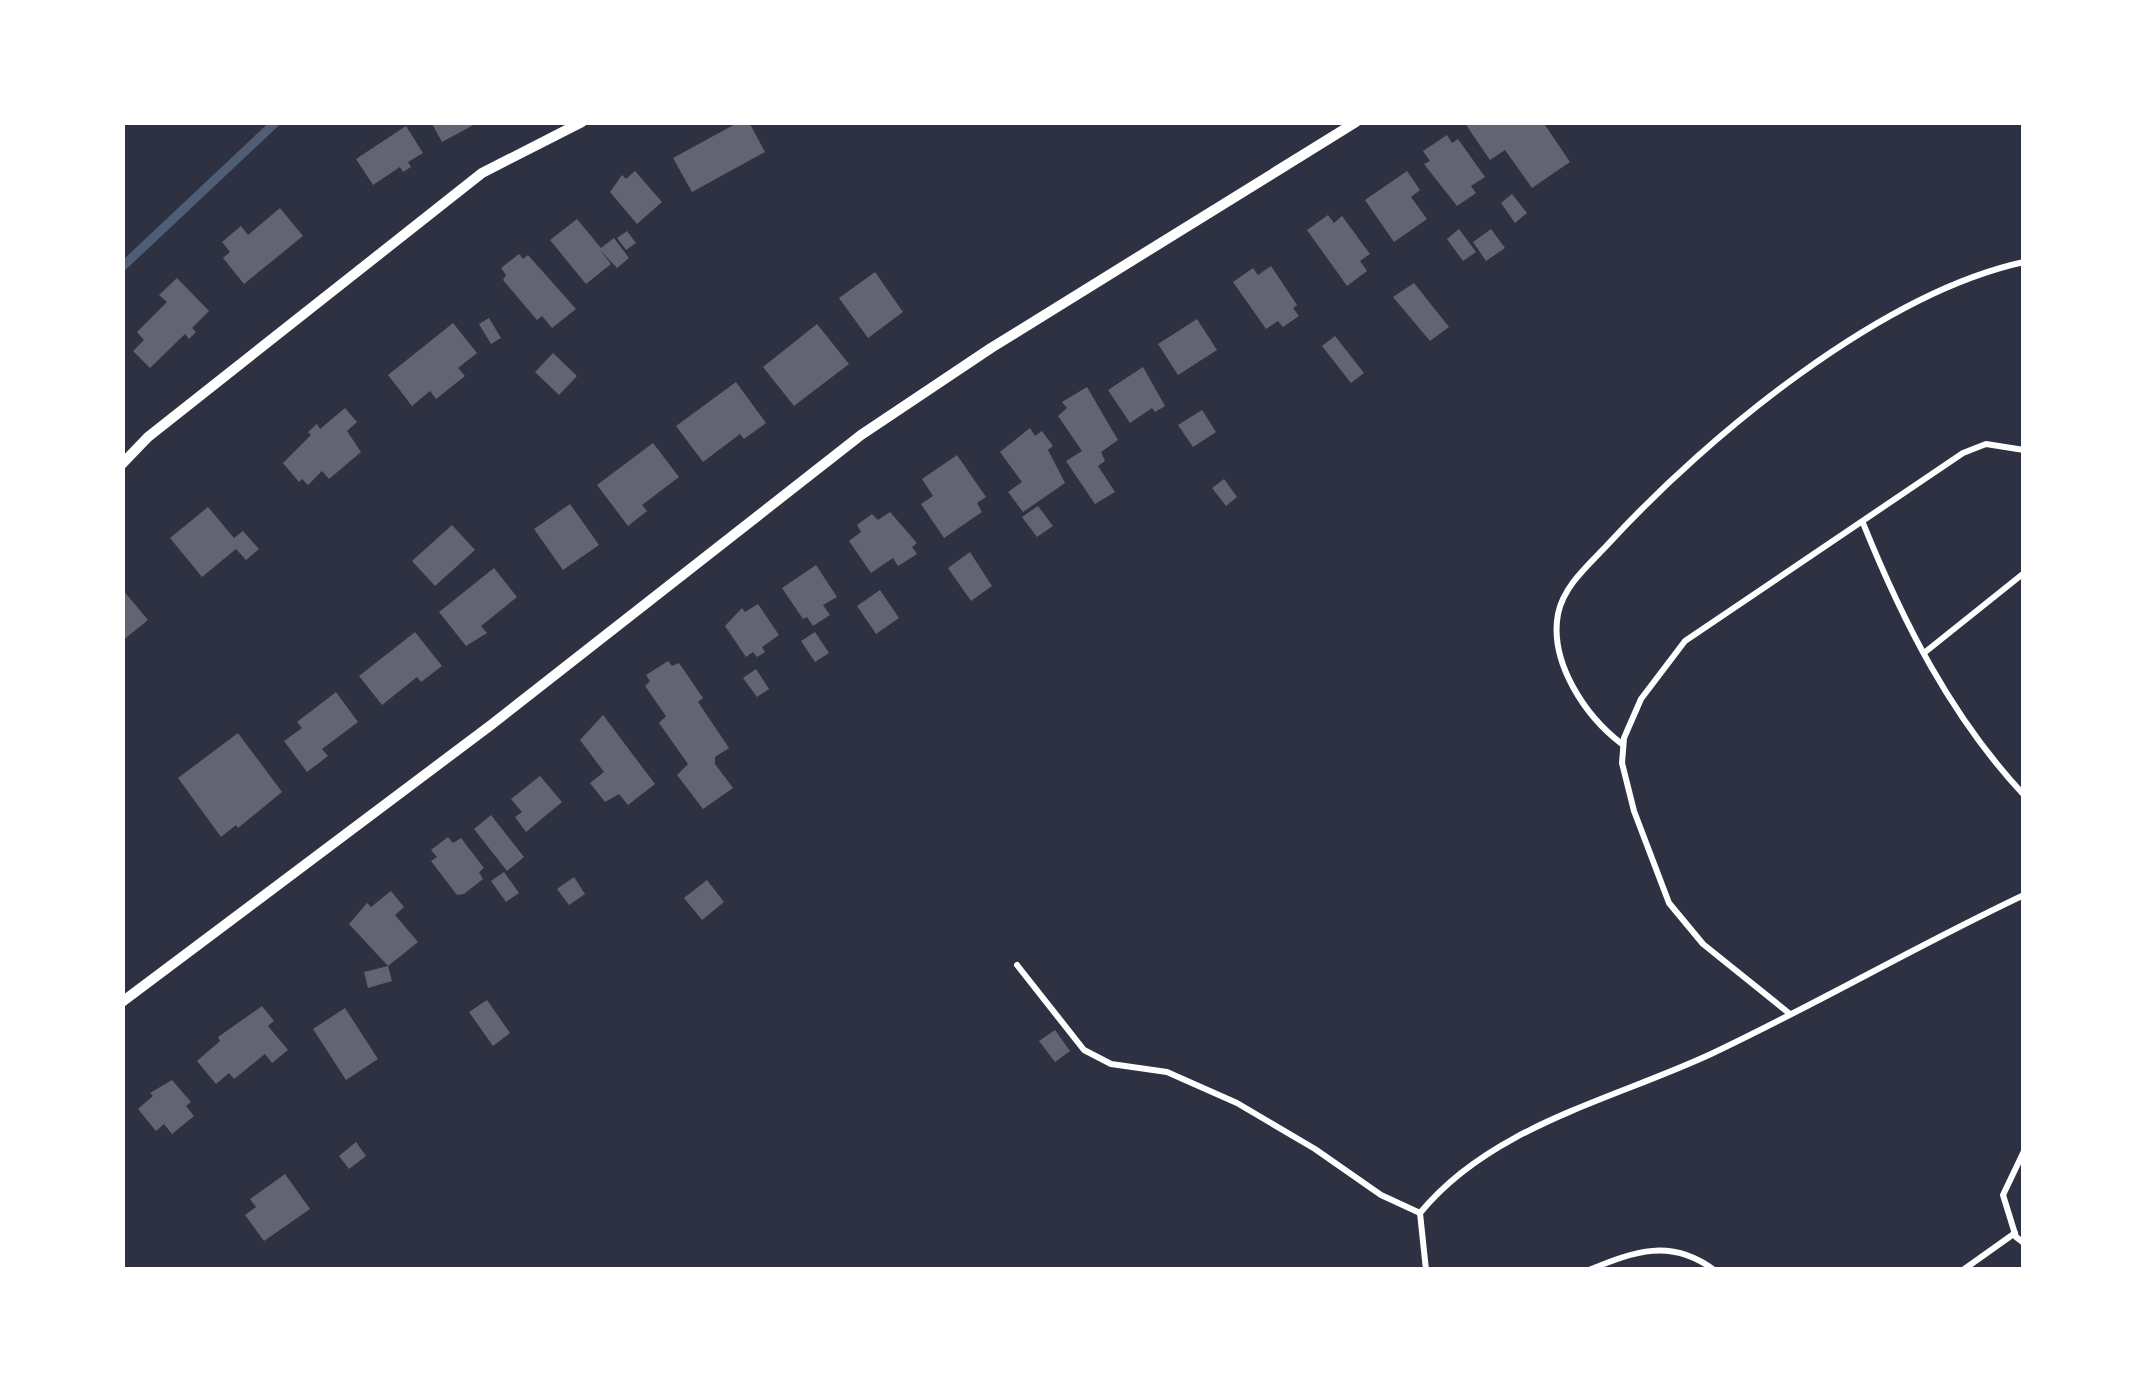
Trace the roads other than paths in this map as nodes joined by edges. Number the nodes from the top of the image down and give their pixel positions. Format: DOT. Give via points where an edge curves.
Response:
graph roads {
  1 [pos="582,122"];
  2 [pos="1356,122"];
  3 [pos="2024,262"];
  4 [pos="2024,450"];
  5 [pos="122,464"];
  6 [pos="1863,523"];
  7 [pos="2024,574"];
  8 [pos="1924,652"];
  9 [pos="1623,745"];
  10 [pos="2024,795"];
  11 [pos="2024,894"];
  12 [pos="1017,965"];
  13 [pos="122,1002"];
  14 [pos="1790,1014"];
  15 [pos="2024,1151"];
  16 [pos="1420,1213"];
  17 [pos="2015,1233"];
  18 [pos="2024,1243"];
  19 [pos="1426,1270"];
  20 [pos="1589,1270"];
  21 [pos="1714,1270"];
  22 [pos="1963,1270"];
  1 -- 5 [label="street" via="482,173"];
  2 -- 13 [label="street" via="861,435"];
  3 -- 9 [label="lane" via="1975,272 1813,366 1655,494 1566,591 1556,640 1570,682"];
  4 -- 6 [label="lane" via="1986,444 1962,452"];
  6 -- 8 [label="lane"];
  6 -- 9 [label="lane" via="1686,641 1641,699"];
  7 -- 8 [label="lane"];
  8 -- 10 [label="lane" via="1978,745"];
  9 -- 14 [label="lane" via="1634,811 1669,903 1702,944"];
  11 -- 14 [label="lane"];
  12 -- 16 [label="lane" via="1084,1050 1111,1064 1167,1072 1237,1103"];
  14 -- 16 [label="lane" via="1482,1155"];
  15 -- 17 [label="lane" via="2003,1195"];
  16 -- 19 [label="lane"];
  17 -- 18 [label="lane"];
  17 -- 22 [label="lane"];
  20 -- 21 [label="lane" via="1656,1246 1695,1256"];
}
